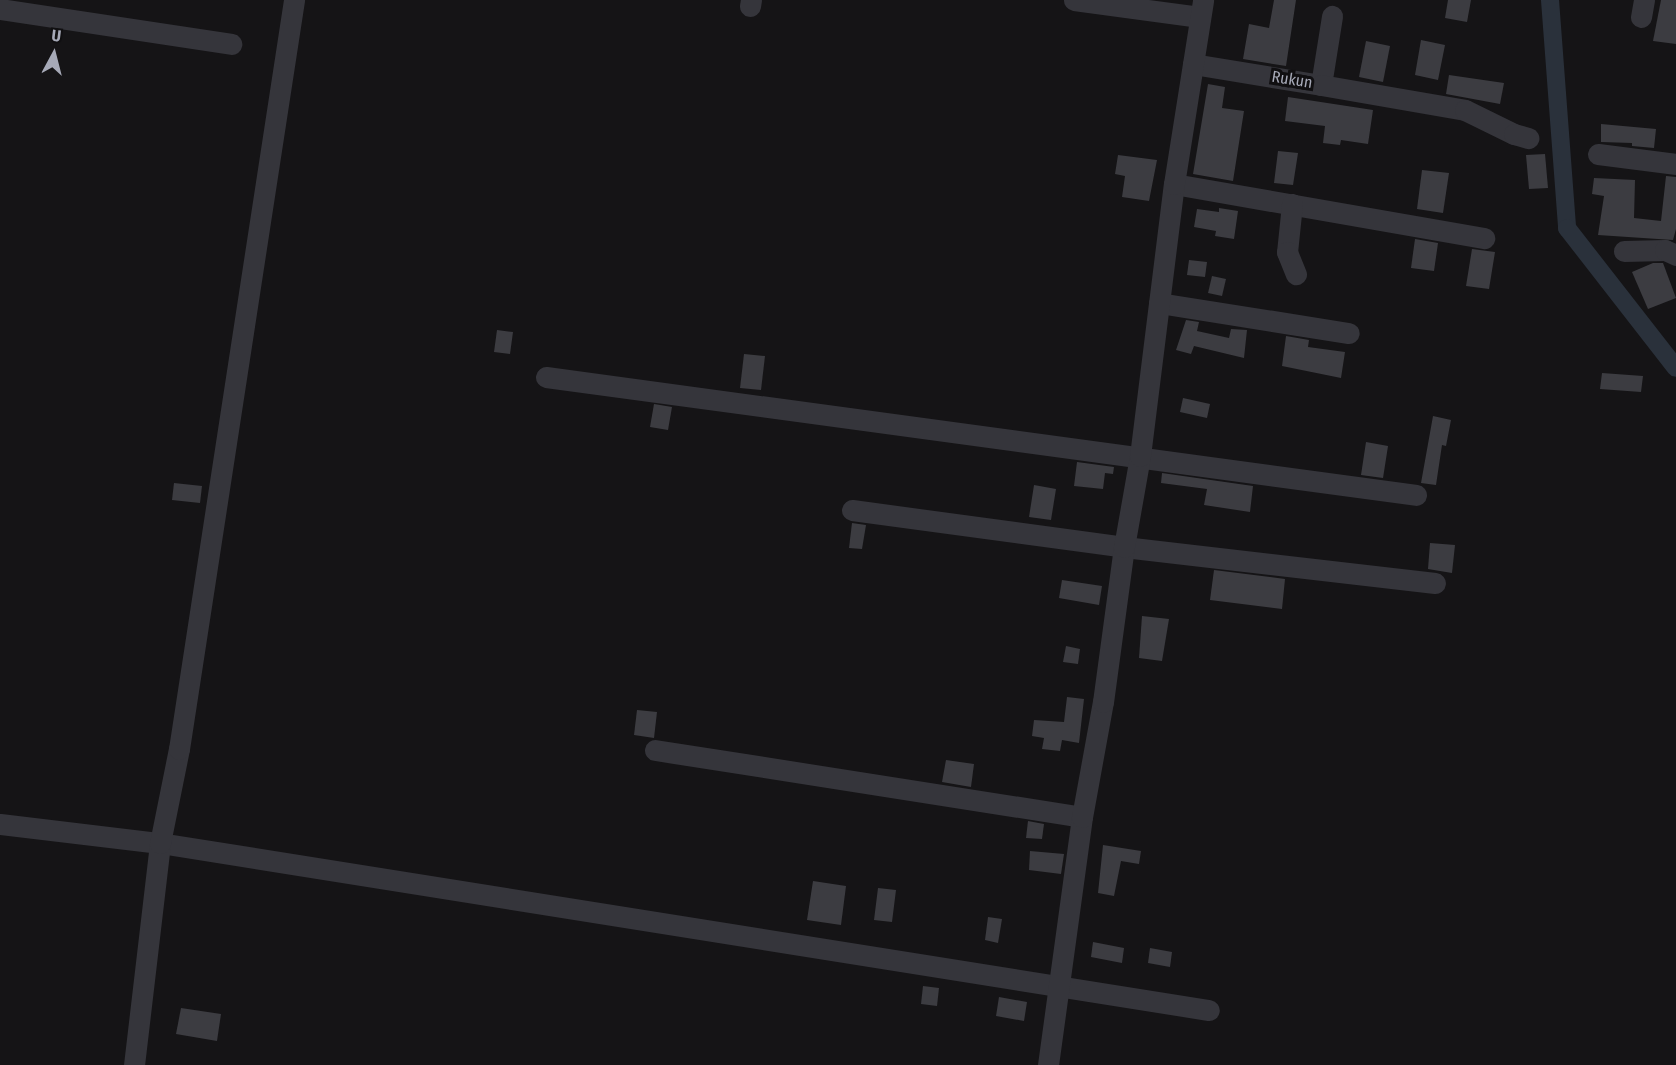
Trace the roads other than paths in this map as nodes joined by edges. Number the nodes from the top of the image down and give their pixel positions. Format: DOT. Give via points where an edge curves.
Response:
graph roads {
  1 [pos="294,0"];
  2 [pos="1074,0"];
  3 [pos="1201,8"];
  4 [pos="0,9"];
  5 [pos="1332,16"];
  6 [pos="231,44"];
  7 [pos="1193,64"];
  8 [pos="1321,85"];
  9 [pos="1528,138"];
  10 [pos="1598,154"];
  11 [pos="1676,164"];
  12 [pos="1174,184"];
  13 [pos="1292,204"];
  14 [pos="1484,238"];
  15 [pos="1624,251"];
  16 [pos="1676,255"];
  17 [pos="1296,274"];
  18 [pos="1159,303"];
  19 [pos="1349,333"];
  20 [pos="546,377"];
  21 [pos="1140,456"];
  22 [pos="1416,495"];
  23 [pos="852,510"];
  24 [pos="1124,547"];
  25 [pos="1435,583"];
  26 [pos="655,750"];
  27 [pos="1082,817"];
  28 [pos="0,824"];
  29 [pos="160,843"];
  30 [pos="1060,987"];
  31 [pos="1209,1010"];
  32 [pos="134,1065"];
  33 [pos="1048,1065"];
  1 -- 29 [label="street" via="181,737"];
  2 -- 3 [label="street"];
  3 -- 7 [label="street"];
  4 -- 6 [label="street"];
  5 -- 8 [label="street, Rukun"];
  7 -- 8 [label="street, Rukun"];
  7 -- 12 [label="street"];
  8 -- 9 [label="street" via="1465,110"];
  10 -- 11 [label="street"];
  12 -- 13 [label="street"];
  12 -- 18 [label="street"];
  13 -- 14 [label="street"];
  13 -- 17 [label="street" via="1287,252"];
  15 -- 16 [label="street" via="1665,250"];
  18 -- 19 [label="street"];
  18 -- 21 [label="street"];
  20 -- 21 [label="street"];
  21 -- 22 [label="street"];
  21 -- 24 [label="street"];
  23 -- 24 [label="street"];
  24 -- 25 [label="street"];
  24 -- 27 [label="street" via="1103,702"];
  26 -- 27 [label="street"];
  27 -- 30 [label="street"];
  28 -- 29 [label="street"];
  29 -- 30 [label="street"];
  29 -- 32 [label="street"];
  30 -- 31 [label="street"];
  30 -- 33 [label="street"];
}
